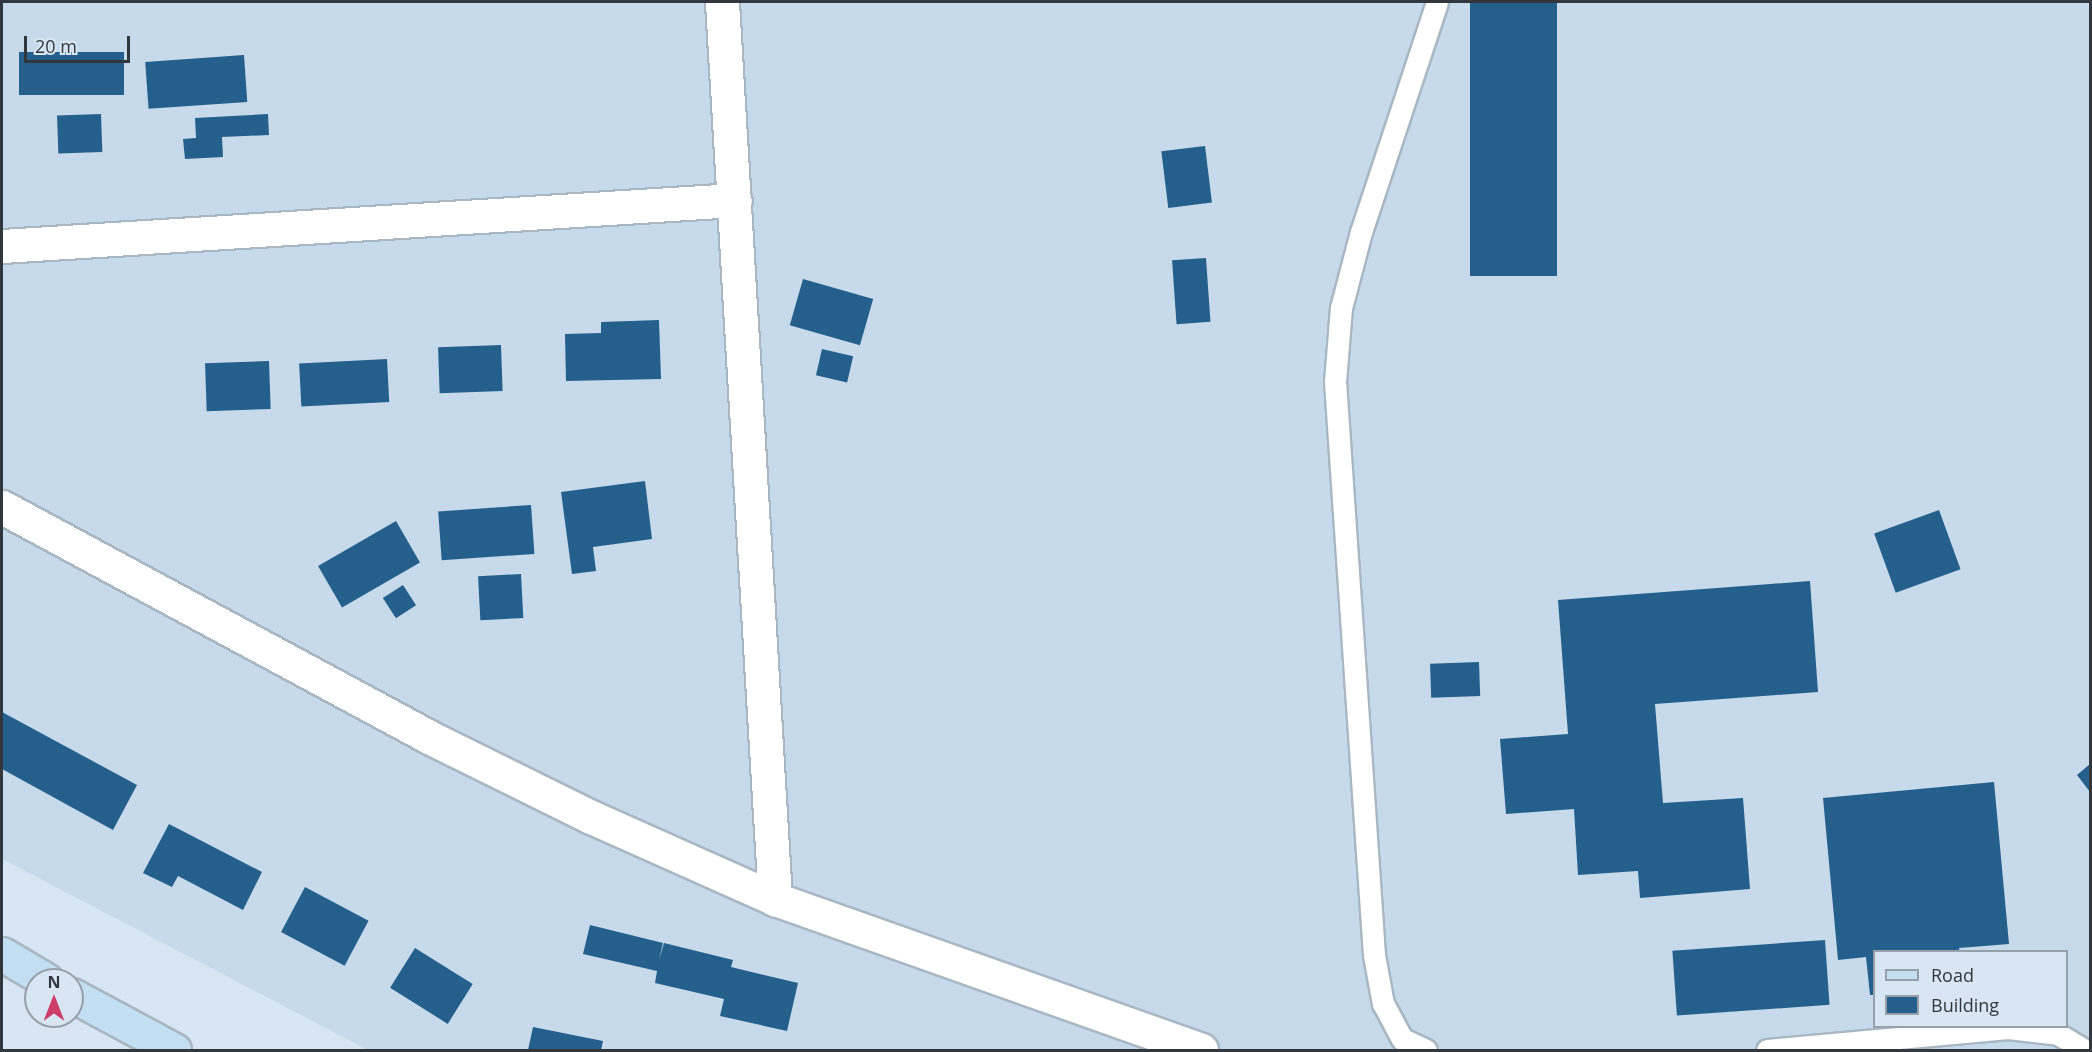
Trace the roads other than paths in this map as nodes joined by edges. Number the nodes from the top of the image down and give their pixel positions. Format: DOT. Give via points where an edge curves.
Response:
graph roads {
  1 [pos="722,2"];
  2 [pos="1437,2"];
  3 [pos="735,200"];
  4 [pos="2,246"];
  5 [pos="2,507"];
  6 [pos="775,900"];
  7 [pos="2,954"];
  8 [pos="26,968"];
  9 [pos="84,1001"];
  10 [pos="174,1050"];
  11 [pos="1201,1050"];
  12 [pos="1426,1050"];
  13 [pos="1767,1050"];
  14 [pos="2085,1050"];
  1 -- 3 [label="street"];
  2 -- 12 [label="lane" via="1361,232 1341,308 1335,382 1374,956 1383,1004 1402,1039"];
  3 -- 4 [label="street"];
  3 -- 6 [label="street"];
  5 -- 6 [label="street" via="429,737 591,817"];
  6 -- 11 [label="street"];
  7 -- 8 [label="main road"];
  9 -- 10 [label="main road"];
  13 -- 14 [label="lane" via="2008,1028 2058,1034"];
}
